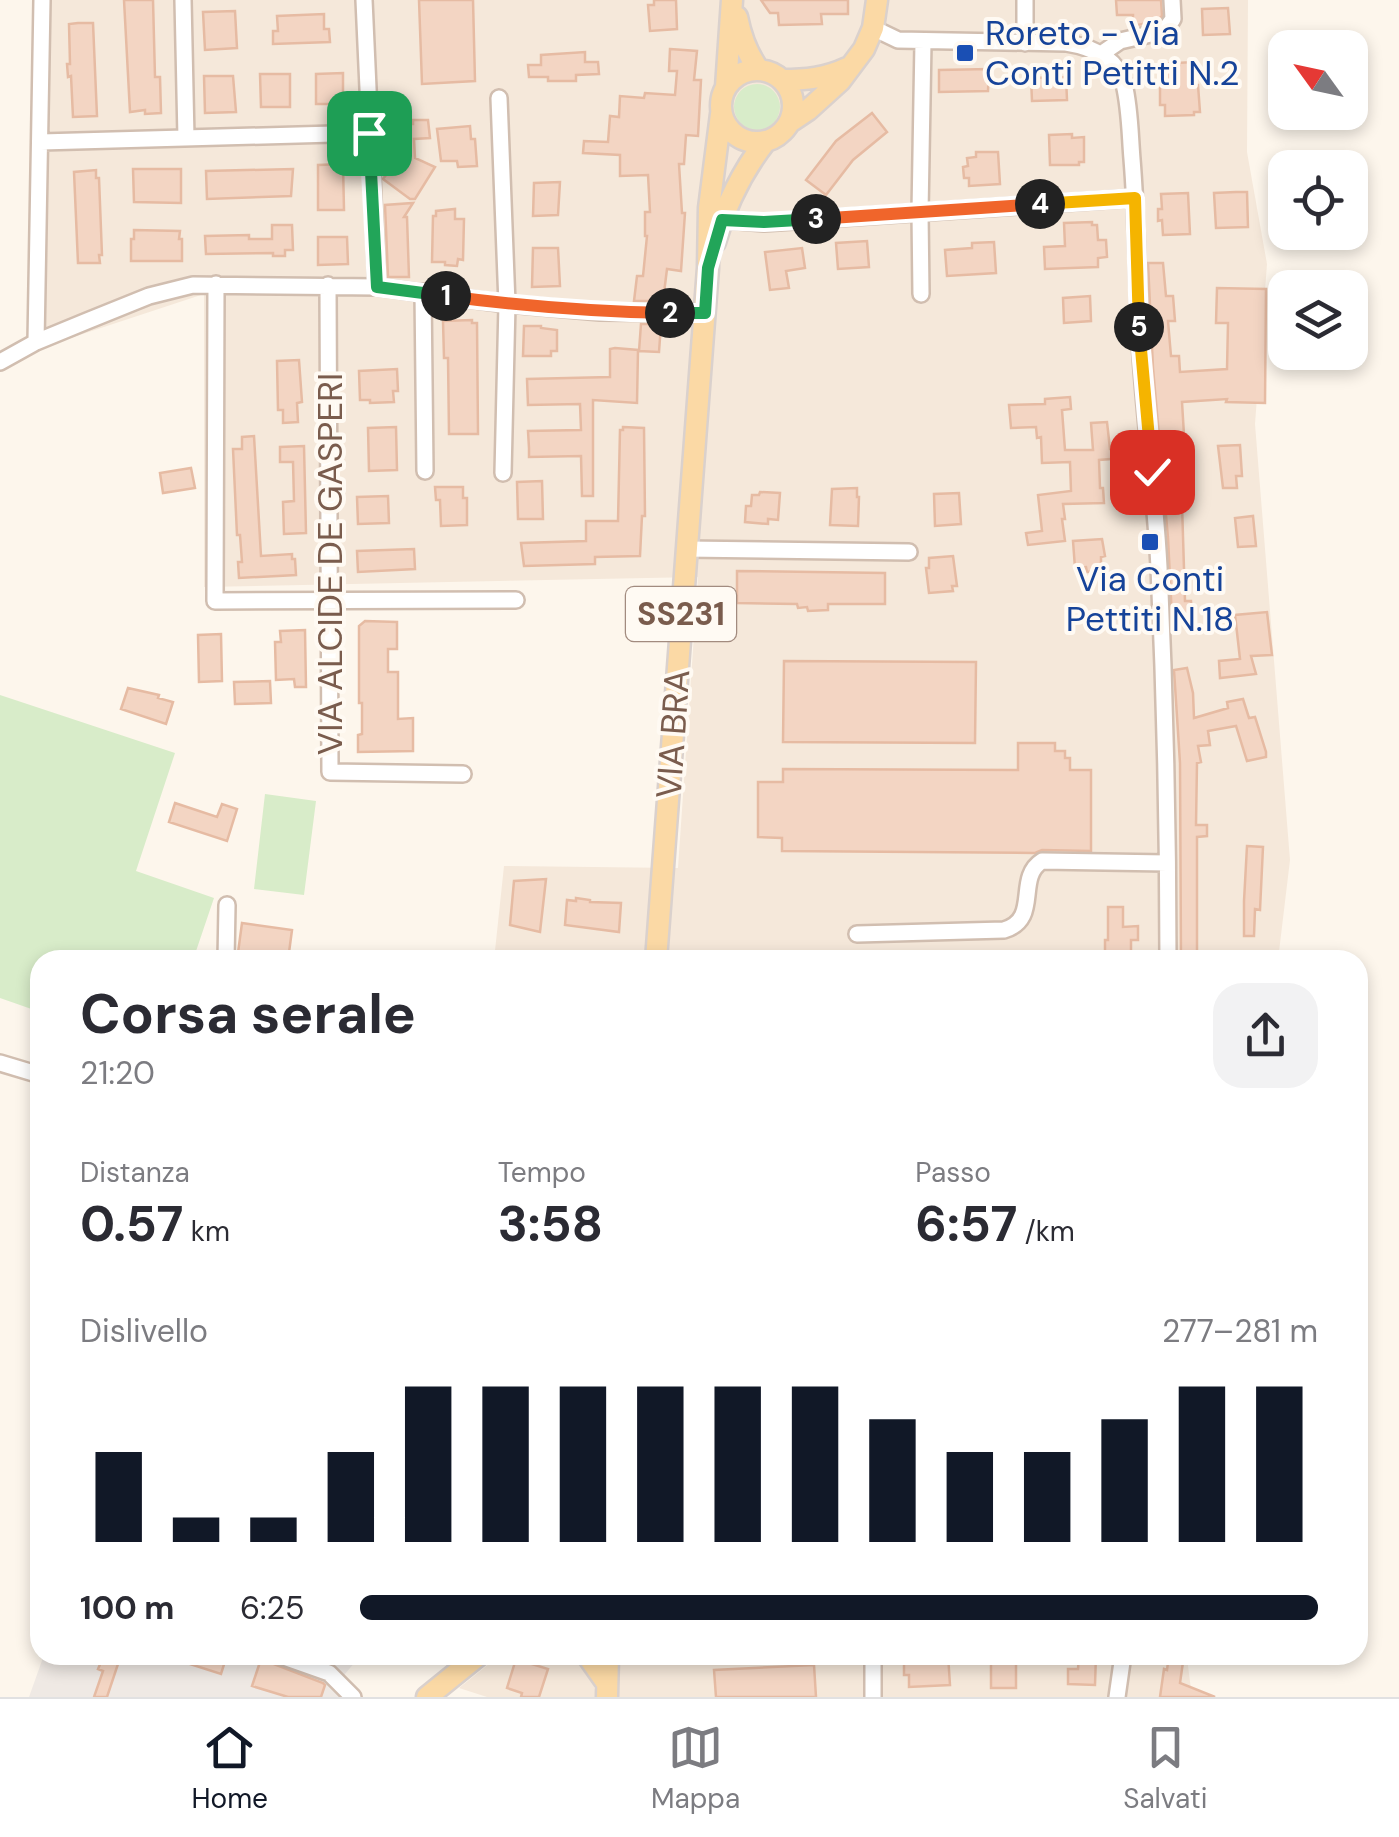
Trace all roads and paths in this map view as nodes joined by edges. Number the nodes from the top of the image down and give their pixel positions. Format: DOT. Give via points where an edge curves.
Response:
graph roads {
  1 [pos="42,0"];
  2 [pos="184,0"];
  3 [pos="364,0"];
  4 [pos="733,0"];
  5 [pos="877,0"];
  6 [pos="1025,0"];
  7 [pos="1172,0"];
  8 [pos="872,28"];
  9 [pos="923,42"];
  10 [pos="1025,43"];
  11 [pos="1102,54"];
  12 [pos="849,68"];
  13 [pos="759,70"];
  14 [pos="782,80"];
  15 [pos="726,88"];
  16 [pos="499,98"];
  17 [pos="721,114"];
  18 [pos="790,122"];
  19 [pos="369,133"];
  20 [pos="186,138"];
  21 [pos="41,142"];
  22 [pos="765,142"];
  23 [pos="1135,198"];
  24 [pos="920,212"];
  25 [pos="715,219"];
  26 [pos="216,284"];
  27 [pos="328,285"];
  28 [pos="377,287"];
  29 [pos="423,292"];
  30 [pos="921,294"];
  31 [pos="506,304"];
  32 [pos="705,313"];
  33 [pos="36,342"];
  34 [pos="0,362"];
  35 [pos="425,471"];
  36 [pos="502,473"];
  37 [pos="686,549"];
  38 [pos="909,552"];
  39 [pos="516,600"];
  40 [pos="330,602"];
  41 [pos="463,774"];
  42 [pos="1167,863"];
  43 [pos="228,905"];
  44 [pos="857,934"];
  45 [pos="226,950"];
  46 [pos="657,950"];
  47 [pos="1168,950"];
  48 [pos="0,1063"];
  49 [pos="30,1072"];
  50 [pos="306,1665"];
  51 [pos="467,1665"];
  52 [pos="592,1665"];
  53 [pos="607,1665"];
  54 [pos="873,1665"];
  55 [pos="1122,1665"];
  56 [pos="606,1690"];
  57 [pos="353,1697"];
  58 [pos="427,1697"];
  59 [pos="873,1697"];
  60 [pos="1117,1697"];
  1 -- 21 [label="street"];
  2 -- 20 [label="street"];
  3 -- 19 [label="street"];
  4 -- 13 [label="main road, VIA BRA / SS231" via="740,34"];
  4 -- 15 [label="main road, VIA BRA / SS231"];
  5 -- 8 [label="main road, VIA BRA"];
  6 -- 10 [label="street"];
  7 -- 11 [label="street" via="1173,20 1164,31 1120,41"];
  8 -- 9 [label="street"];
  8 -- 12 [label="main road, VIA BRA"];
  9 -- 10 [label="street"];
  9 -- 24 [label="street"];
  10 -- 11 [label="street" via="1066,43"];
  11 -- 23 [label="street" via="1123,81"];
  12 -- 14 [label="main road" via="823,78"];
  12 -- 18 [label="main road, VIA BRA"];
  13 -- 14 [label="main road"];
  13 -- 15 [label="main road" via="740,74"];
  14 -- 18 [label="main road" via="792,100"];
  15 -- 17 [label="main road, VIA BRA / SS231"];
  16 -- 31 [label="street"];
  17 -- 22 [label="main road" via="742,140"];
  17 -- 25 [label="main road, VIA BRA / SS231"];
  18 -- 22 [label="main road, VIA BRA / SS231"];
  19 -- 20 [label="street"];
  19 -- 28 [label="street"];
  20 -- 21 [label="street"];
  21 -- 33 [label="street"];
  22 -- 25 [label="main road, VIA BRA / SS231"];
  23 -- 24 [label="street"];
  23 -- 42 [label="street" via="1159,566"];
  24 -- 25 [label="street"];
  24 -- 30 [label="street"];
  25 -- 32 [label="main road, VIA BRA / SS231"];
  26 -- 27 [label="street"];
  26 -- 33 [label="street" via="149,296"];
  26 -- 40 [label="street" via="215,601"];
  27 -- 28 [label="street"];
  27 -- 40 [label="street, VIA ALCIDE DE GASPERI"];
  28 -- 29 [label="street"];
  29 -- 31 [label="street"];
  29 -- 35 [label="street"];
  31 -- 32 [label="street"];
  31 -- 36 [label="street"];
  32 -- 37 [label="main road, VIA BRA / SS231"];
  33 -- 34 [label="street"];
  37 -- 38 [label="street"];
  37 -- 46 [label="main road, VIA BRA / SS231"];
  39 -- 40 [label="street"];
  40 -- 41 [label="street, VIA ALCIDE DE GASPERI" via="330,772"];
  42 -- 44 [label="street" via="1042,861 1031,871 1024,913 1014,928"];
  42 -- 47 [label="street"];
  43 -- 45 [label="street"];
  48 -- 49 [label="street"];
  50 -- 57 [label="street" via="329,1673"];
  51 -- 58 [label="main road"];
  52 -- 56 [label="main road"];
  53 -- 56 [label="main road"];
  54 -- 59 [label="street"];
  55 -- 60 [label="street"];
}
